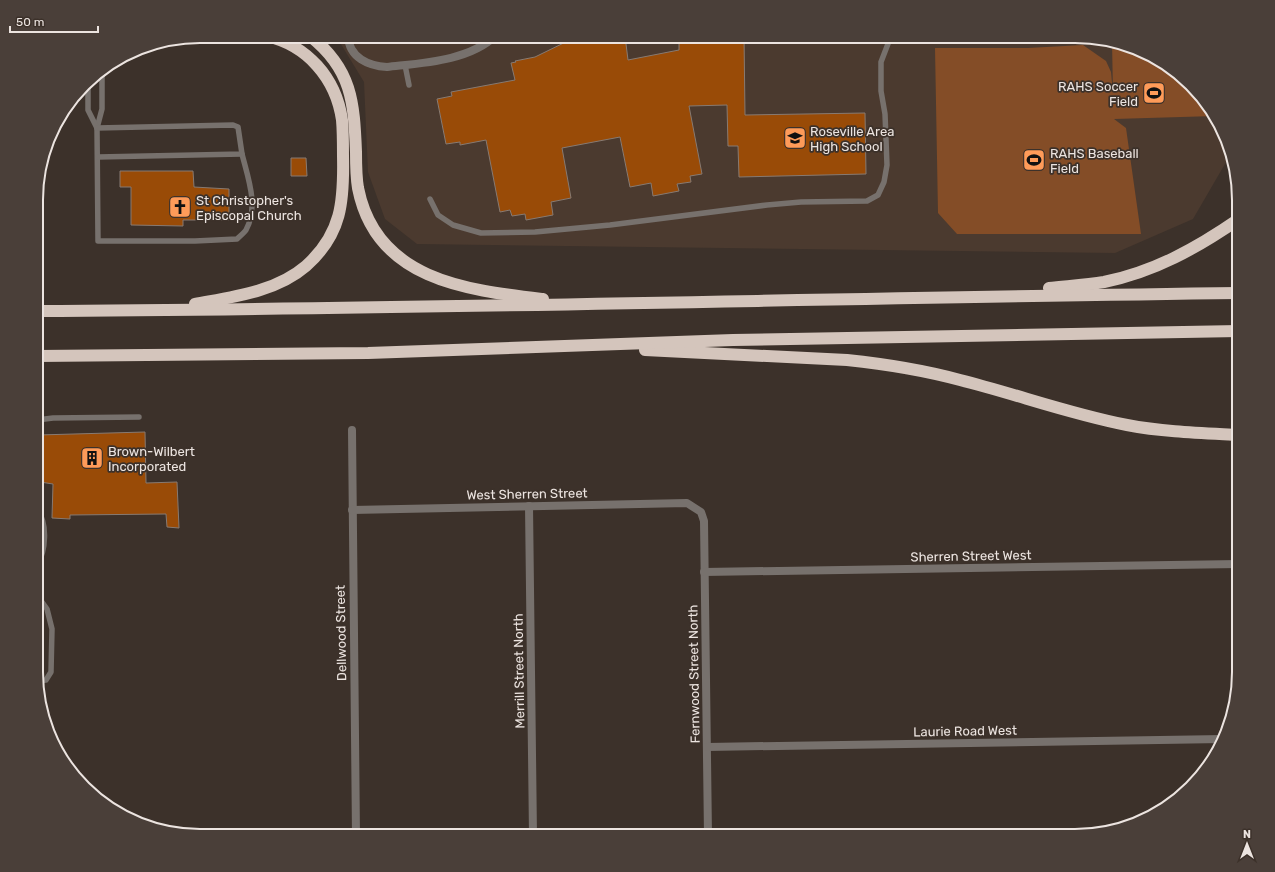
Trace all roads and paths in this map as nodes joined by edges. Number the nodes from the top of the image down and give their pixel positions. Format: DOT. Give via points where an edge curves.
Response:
graph roads {
  1 [pos="287,43"];
  2 [pos="319,43"];
  3 [pos="350,43"];
  4 [pos="487,43"];
  5 [pos="888,43"];
  6 [pos="405,65"];
  7 [pos="102,78"];
  8 [pos="409,85"];
  9 [pos="88,90"];
  10 [pos="97,128"];
  11 [pos="242,154"];
  12 [pos="98,157"];
  13 [pos="430,199"];
  14 [pos="1232,224"];
  15 [pos="1232,293"];
  16 [pos="981,296"];
  17 [pos="590,305"];
  18 [pos="139,310"];
  19 [pos="43,311"];
  20 [pos="1232,331"];
  21 [pos="574,345"];
  22 [pos="43,356"];
  23 [pos="139,418"];
  24 [pos="43,419"];
  25 [pos="352,430"];
  26 [pos="1232,435"];
  27 [pos="529,506"];
  28 [pos="352,510"];
  29 [pos="701,512"];
  30 [pos="43,524"];
  31 [pos="43,552"];
  32 [pos="1232,564"];
  33 [pos="704,572"];
  34 [pos="43,603"];
  35 [pos="43,680"];
  36 [pos="1217,739"];
  37 [pos="707,747"];
  38 [pos="356,829"];
  39 [pos="533,829"];
  40 [pos="708,829"];
  1 -- 18 [label="highway" via="316,63 331,84 338,100 342,120 344,184 342,205 330,237 306,266 276,284 218,300"];
  2 -- 17 [label="highway" via="332,57 350,91 355,120 356,166 360,193 369,220 388,248 415,269 447,282 479,290"];
  3 -- 6 [label="street" via="358,58 368,64 387,67"];
  4 -- 6 [label="street" via="456,57"];
  5 -- 13 [label="lane" via="881,62 887,165 884,182 878,195 867,201 767,204 610,225 535,232 481,233 453,225 438,215"];
  6 -- 8 [label="lane"];
  7 -- 10 [label="lane" via="102,109"];
  9 -- 10 [label="lane" via="88,110"];
  10 -- 11 [label="lane" via="233,125 238,127"];
  10 -- 12 [label="lane"];
  11 -- 12 [label="lane"];
  11 -- 12 [label="lane" via="252,198 251,216 245,231 237,239 195,241 98,241"];
  14 -- 16 [label="highway" via="1192,250 1144,272 1103,282"];
  15 -- 16 [label="highway"];
  16 -- 17 [label="highway"];
  17 -- 18 [label="highway"];
  18 -- 19 [label="highway"];
  20 -- 21 [label="highway"];
  21 -- 22 [label="highway" via="368,353"];
  21 -- 26 [label="highway" via="878,363 916,369 1128,425"];
  23 -- 24 [label="lane"];
  25 -- 28 [label="street, Dellwood Street"];
  27 -- 28 [label="street, West Sherren Street"];
  27 -- 29 [label="street, West Sherren Street" via="687,503"];
  27 -- 39 [label="street, Merrill Street North"];
  28 -- 38 [label="street, Dellwood Street"];
  29 -- 33 [label="street, Fernwood Street North" via="704,521"];
  30 -- 31 [label="lane"];
  32 -- 33 [label="street, Sherren Street West"];
  33 -- 37 [label="street, Fernwood Street North"];
  34 -- 35 [label="lane" via="52,629 50,672 46,680"];
  36 -- 37 [label="street, Laurie Road West"];
  37 -- 40 [label="street, Fernwood Street North"];
}
